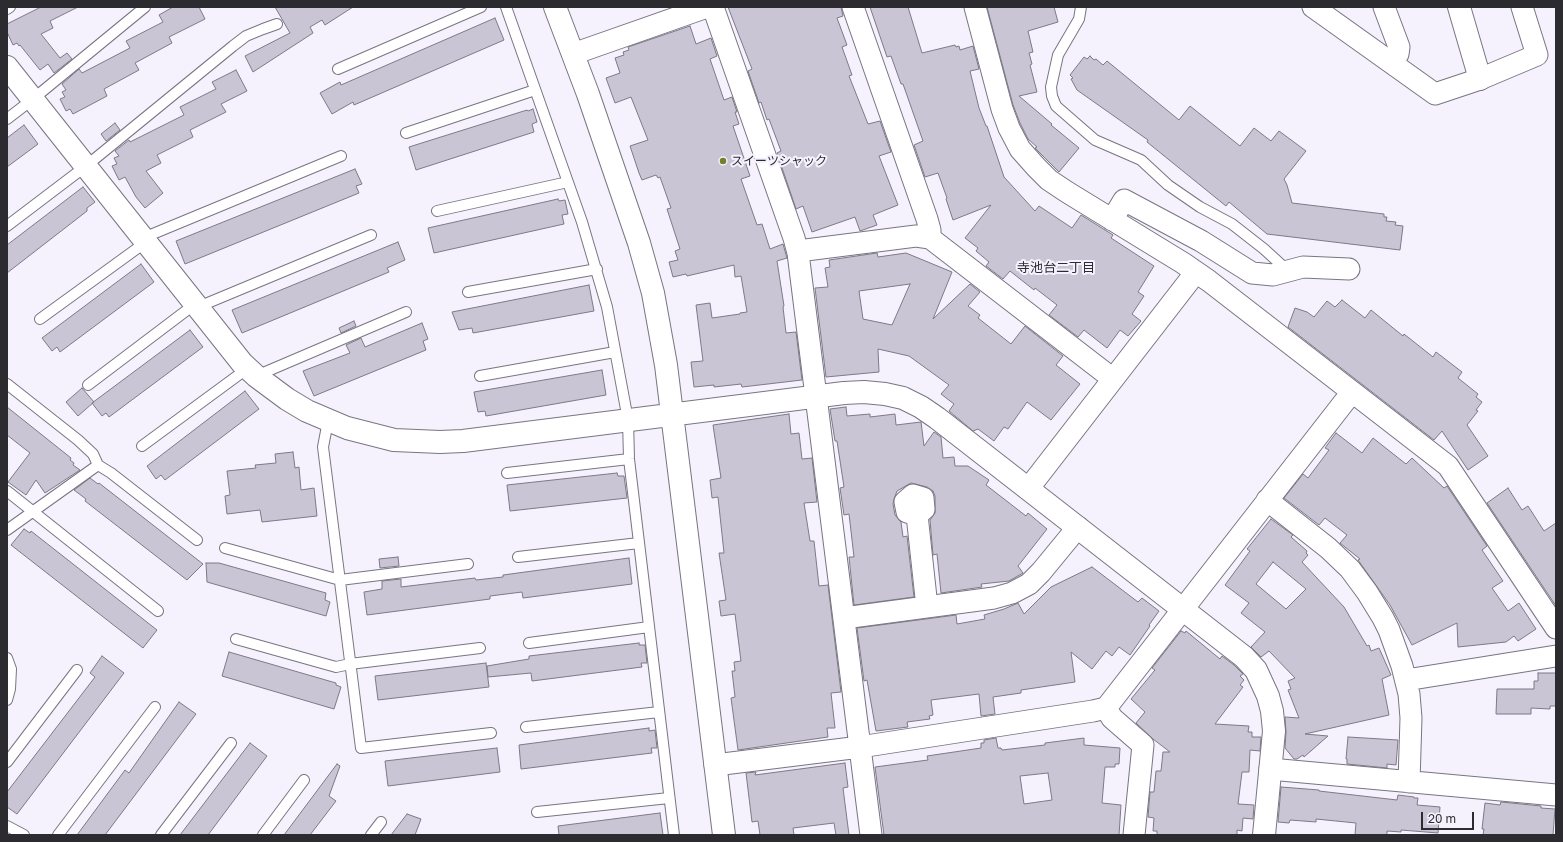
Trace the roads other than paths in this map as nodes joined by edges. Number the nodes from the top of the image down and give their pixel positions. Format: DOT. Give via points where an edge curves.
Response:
graph roads {
  1 [pos="10,7"];
  2 [pos="145,7"];
  3 [pos="481,7"];
  4 [pos="506,7"];
  5 [pos="556,7"];
  6 [pos="707,7"];
  7 [pos="713,7"];
  8 [pos="853,7"];
  9 [pos="975,7"];
  10 [pos="1081,7"];
  11 [pos="1313,7"];
  12 [pos="1384,7"];
  13 [pos="1459,7"];
  14 [pos="1522,7"];
  15 [pos="7,9"];
  16 [pos="277,24"];
  17 [pos="573,54"];
  18 [pos="1391,62"];
  19 [pos="7,67"];
  20 [pos="338,69"];
  21 [pos="1480,79"];
  22 [pos="535,90"];
  23 [pos="33,100"];
  24 [pos="7,119"];
  25 [pos="406,133"];
  26 [pos="341,156"];
  27 [pos="86,166"];
  28 [pos="568,182"];
  29 [pos="437,211"];
  30 [pos="1112,220"];
  31 [pos="7,226"];
  32 [pos="371,236"];
  33 [pos="930,238"];
  34 [pos="144,240"];
  35 [pos="798,251"];
  36 [pos="597,269"];
  37 [pos="1349,269"];
  38 [pos="1288,271"];
  39 [pos="1196,272"];
  40 [pos="468,292"];
  41 [pos="197,306"];
  42 [pos="406,312"];
  43 [pos="40,320"];
  44 [pos="615,352"];
  45 [pos="252,372"];
  46 [pos="480,376"];
  47 [pos="1113,379"];
  48 [pos="7,384"];
  49 [pos="88,385"];
  50 [pos="1352,392"];
  51 [pos="816,396"];
  52 [pos="672,414"];
  53 [pos="328,420"];
  54 [pos="628,420"];
  55 [pos="142,446"];
  56 [pos="629,459"];
  57 [pos="98,465"];
  58 [pos="507,473"];
  59 [pos="1028,489"];
  60 [pos="7,491"];
  61 [pos="1267,500"];
  62 [pos="33,512"];
  63 [pos="917,515"];
  64 [pos="1078,528"];
  65 [pos="7,530"];
  66 [pos="197,540"];
  67 [pos="639,543"];
  68 [pos="225,548"];
  69 [pos="518,557"];
  70 [pos="468,564"];
  71 [pos="340,580"];
  72 [pos="927,607"];
  73 [pos="1182,609"];
  74 [pos="158,611"];
  75 [pos="844,618"];
  76 [pos="649,627"];
  77 [pos="1556,628"];
  78 [pos="236,639"];
  79 [pos="529,643"];
  80 [pos="480,648"];
  81 [pos="1556,656"];
  82 [pos="7,658"];
  83 [pos="350,664"];
  84 [pos="77,670"];
  85 [pos="1406,680"];
  86 [pos="7,700"];
  87 [pos="155,707"];
  88 [pos="1106,708"];
  89 [pos="660,712"];
  90 [pos="526,727"];
  91 [pos="491,733"];
  92 [pos="231,743"];
  93 [pos="860,747"];
  94 [pos="7,762"];
  95 [pos="715,765"];
  96 [pos="1270,769"];
  97 [pos="304,780"];
  98 [pos="1409,782"];
  99 [pos="1556,795"];
  100 [pos="669,798"];
  101 [pos="537,812"];
  102 [pos="381,822"];
  103 [pos="7,826"];
  104 [pos="24,835"];
  105 [pos="58,835"];
  106 [pos="161,835"];
  107 [pos="263,835"];
  108 [pos="371,835"];
  109 [pos="674,835"];
  110 [pos="724,835"];
  111 [pos="871,835"];
  112 [pos="1134,835"];
  113 [pos="1264,835"];
  1 -- 15 [label="lane"];
  2 -- 23 [label="lane"];
  3 -- 20 [label="lane"];
  4 -- 22 [label="lane"];
  5 -- 17 [label="street"];
  6 -- 17 [label="street"];
  7 -- 35 [label="street"];
  8 -- 33 [label="street" via="927,219"];
  9 -- 30 [label="street" via="1002,109 1020,149 1049,180"];
  10 -- 38 [label="lane" via="1079,19 1058,55 1051,87 1056,106 1095,140 1141,160 1168,185 1200,207 1232,224"];
  11 -- 18 [label="street"];
  12 -- 18 [label="street" via="1399,47 1398,54"];
  13 -- 21 [label="street"];
  14 -- 21 [label="street" via="1537,55"];
  16 -- 27 [label="lane" via="246,36"];
  17 -- 52 [label="street" via="639,243 653,293"];
  18 -- 21 [label="street" via="1435,94"];
  19 -- 23 [label="street"];
  22 -- 25 [label="lane"];
  22 -- 28 [label="lane"];
  23 -- 24 [label="lane"];
  23 -- 27 [label="street"];
  26 -- 34 [label="lane"];
  27 -- 31 [label="lane"];
  27 -- 34 [label="street"];
  28 -- 29 [label="lane"];
  28 -- 36 [label="lane"];
  30 -- 38 [label="street" via="1124,200 1201,241 1252,273 1273,274"];
  30 -- 39 [label="street"];
  32 -- 41 [label="lane"];
  33 -- 35 [label="street" via="916,236"];
  33 -- 47 [label="street"];
  34 -- 41 [label="street"];
  34 -- 43 [label="lane"];
  35 -- 51 [label="street"];
  36 -- 40 [label="lane"];
  36 -- 44 [label="lane"];
  37 -- 38 [label="street" via="1303,267"];
  39 -- 47 [label="street"];
  39 -- 50 [label="street"];
  41 -- 45 [label="street"];
  41 -- 49 [label="lane"];
  42 -- 45 [label="lane"];
  44 -- 46 [label="lane"];
  44 -- 54 [label="lane"];
  45 -- 53 [label="street" via="307,411"];
  45 -- 55 [label="lane"];
  47 -- 59 [label="street"];
  48 -- 57 [label="lane" via="94,454"];
  50 -- 61 [label="street"];
  50 -- 77 [label="street" via="1448,466"];
  51 -- 52 [label="street"];
  51 -- 59 [label="street" via="864,392 903,398 937,418"];
  51 -- 75 [label="street"];
  52 -- 54 [label="street"];
  52 -- 95 [label="street"];
  53 -- 54 [label="street" via="362,433 394,440 440,442"];
  53 -- 71 [label="lane" via="323,447"];
  54 -- 56 [label="lane"];
  56 -- 58 [label="lane"];
  56 -- 67 [label="lane"];
  57 -- 62 [label="lane"];
  57 -- 66 [label="lane" via="112,473"];
  59 -- 64 [label="street"];
  60 -- 62 [label="lane"];
  61 -- 73 [label="street"];
  61 -- 85 [label="street" via="1328,548 1358,579 1389,630"];
  62 -- 65 [label="lane"];
  62 -- 74 [label="lane"];
  63 -- 72 [label="street"];
  64 -- 72 [label="street" via="1029,584 1012,593 994,598"];
  64 -- 73 [label="street"];
  67 -- 69 [label="lane"];
  67 -- 76 [label="lane"];
  68 -- 71 [label="lane"];
  70 -- 71 [label="lane"];
  71 -- 83 [label="lane"];
  72 -- 75 [label="street"];
  73 -- 88 [label="street"];
  73 -- 96 [label="street" via="1244,657 1263,682 1273,718"];
  75 -- 93 [label="street"];
  76 -- 79 [label="lane"];
  76 -- 89 [label="lane"];
  78 -- 83 [label="lane" via="336,667"];
  80 -- 83 [label="lane"];
  81 -- 85 [label="street"];
  82 -- 86 [label="lane" via="11,669"];
  83 -- 91 [label="lane" via="361,748"];
  84 -- 94 [label="lane"];
  85 -- 98 [label="street" via="1411,718"];
  87 -- 105 [label="lane"];
  88 -- 93 [label="street"];
  88 -- 112 [label="street" via="1112,718 1143,745"];
  89 -- 90 [label="lane"];
  89 -- 100 [label="lane"];
  92 -- 106 [label="lane"];
  93 -- 95 [label="street"];
  93 -- 111 [label="street"];
  95 -- 110 [label="street"];
  96 -- 98 [label="street"];
  96 -- 113 [label="street"];
  97 -- 107 [label="lane"];
  98 -- 99 [label="street"];
  100 -- 101 [label="lane"];
  100 -- 109 [label="lane"];
  102 -- 108 [label="lane"];
  103 -- 104 [label="lane"];
}
